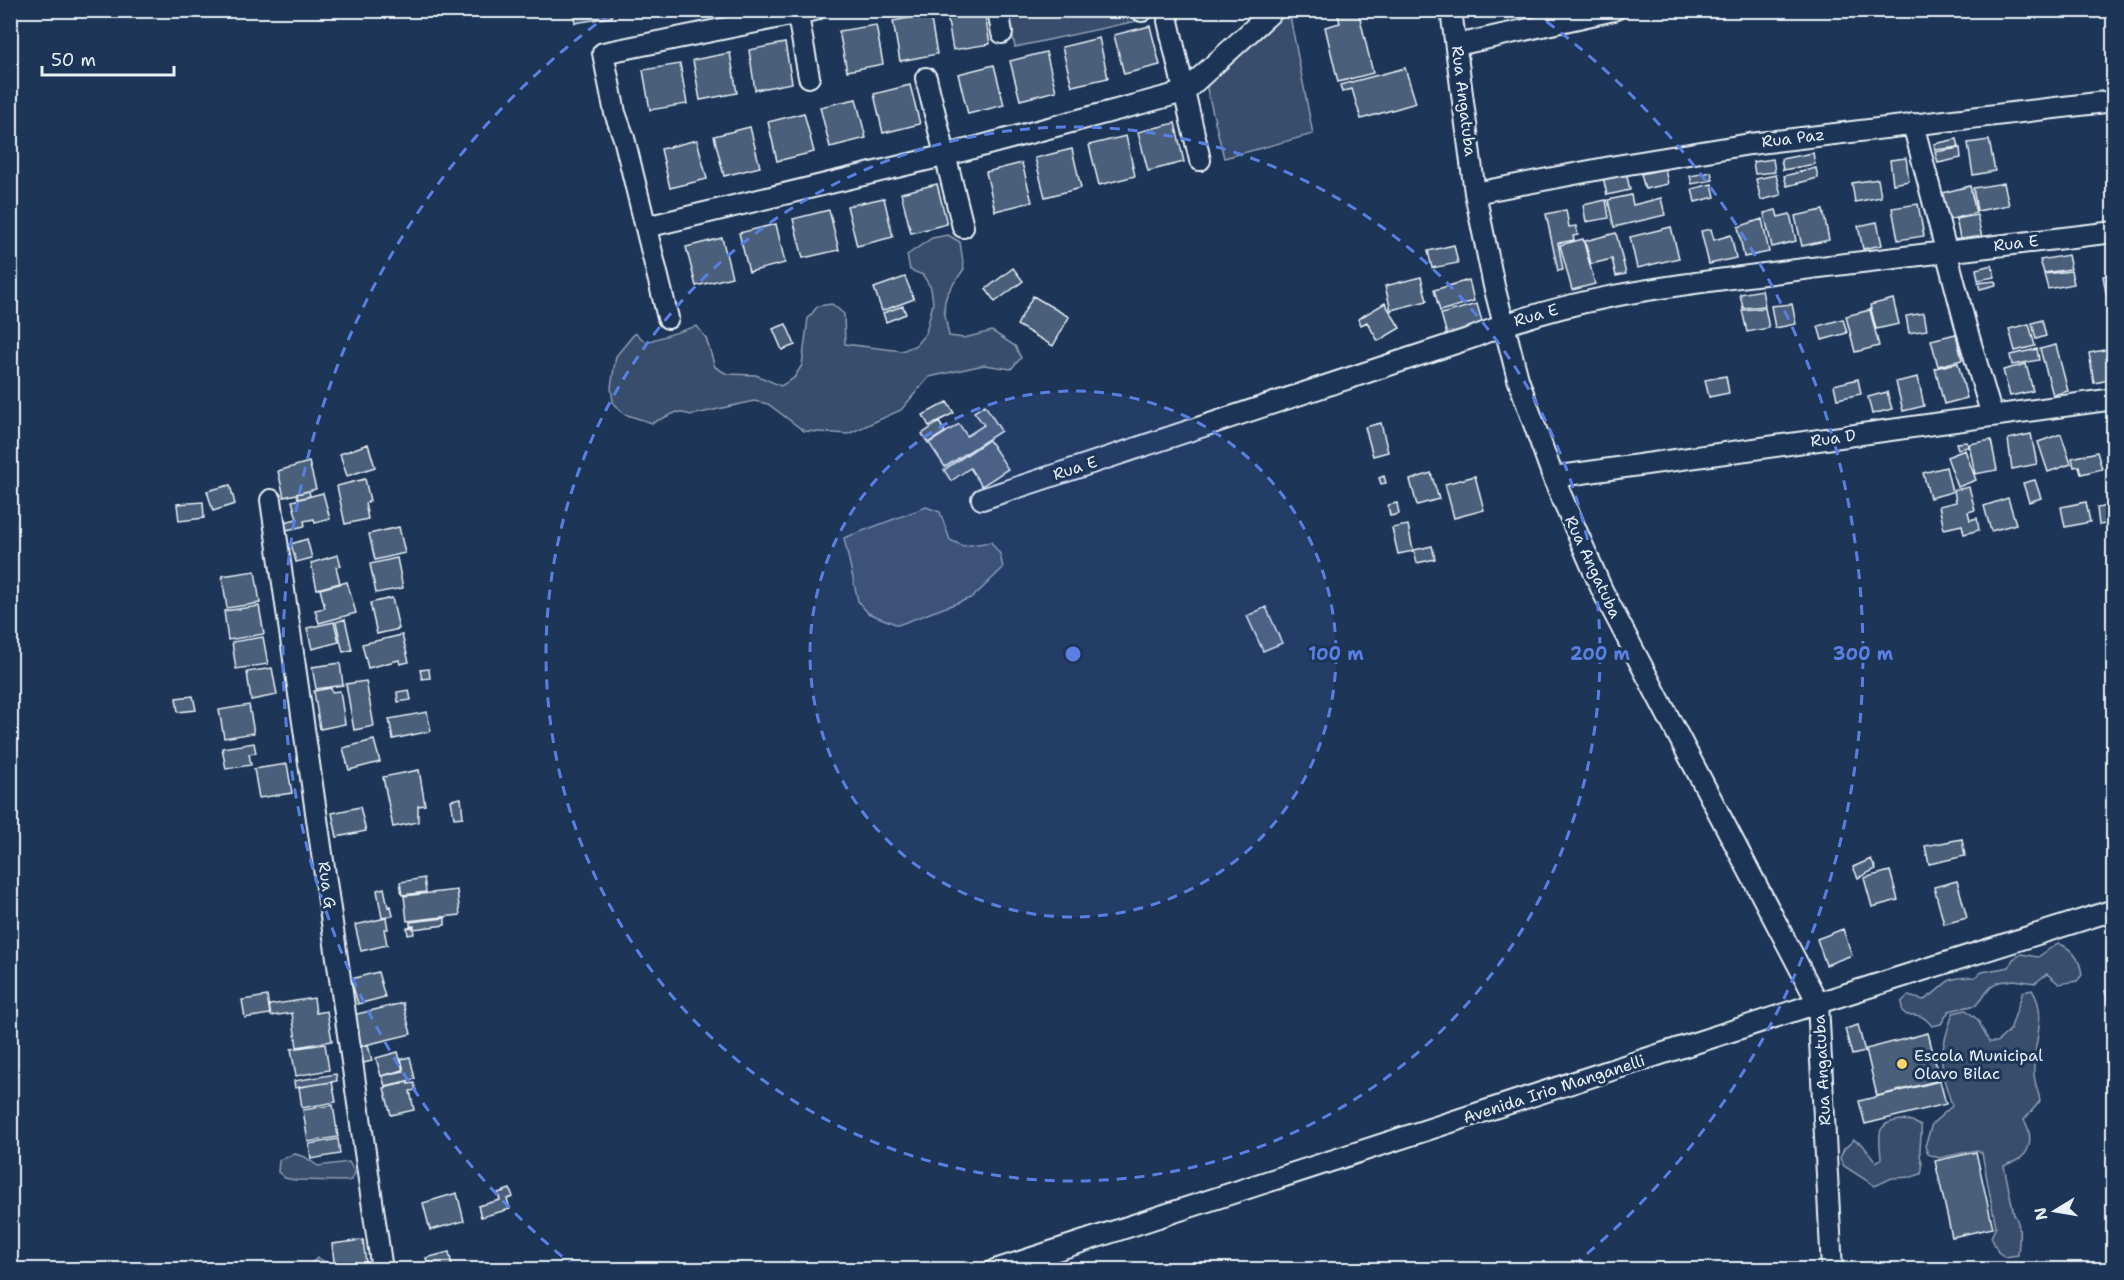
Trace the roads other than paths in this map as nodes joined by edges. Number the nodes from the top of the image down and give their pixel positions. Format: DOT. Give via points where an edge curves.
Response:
graph roads {
  1 [pos="998,10"];
  2 [pos="1274,10"];
  3 [pos="1451,10"];
  4 [pos="1614,10"];
  5 [pos="803,12"];
  6 [pos="1168,21"];
  7 [pos="1002,33"];
  8 [pos="1457,45"];
  9 [pos="809,77"];
  10 [pos="926,78"];
  11 [pos="1184,92"];
  12 [pos="2114,101"];
  13 [pos="1913,124"];
  14 [pos="947,155"];
  15 [pos="1200,160"];
  16 [pos="1475,193"];
  17 [pos="646,227"];
  18 [pos="963,227"];
  19 [pos="2114,232"];
  20 [pos="1946,251"];
  21 [pos="668,318"];
  22 [pos="1503,324"];
  23 [pos="2114,399"];
  24 [pos="1992,416"];
  25 [pos="1553,477"];
  26 [pos="982,499"];
  27 [pos="271,500"];
  28 [pos="2114,910"];
  29 [pos="1818,1003"];
  30 [pos="382,1269"];
  31 [pos="995,1269"];
  32 [pos="1833,1269"];
  1 -- 7 [label="street"];
  2 -- 11 [label="street"];
  3 -- 8 [label="street, Rua Angatuba"];
  4 -- 8 [label="street"];
  5 -- 9 [label="street"];
  5 -- 17 [label="street" via="603,53"];
  6 -- 11 [label="street"];
  8 -- 16 [label="street, Rua Angatuba"];
  10 -- 14 [label="street"];
  11 -- 14 [label="street"];
  11 -- 15 [label="street"];
  12 -- 13 [label="street, Rua Paz"];
  13 -- 16 [label="street, Rua Paz" via="1750,144"];
  13 -- 20 [label="street"];
  14 -- 17 [label="street"];
  14 -- 18 [label="street"];
  16 -- 22 [label="street, Rua Angatuba"];
  17 -- 21 [label="street"];
  19 -- 20 [label="street, Rua E"];
  20 -- 22 [label="street, Rua E" via="1662,287"];
  20 -- 24 [label="street"];
  22 -- 25 [label="street, Rua Angatuba"];
  22 -- 26 [label="street, Rua E" via="1474,337"];
  23 -- 24 [label="street, Rua D"];
  24 -- 25 [label="street, Rua D"];
  25 -- 29 [label="street, Rua Angatuba" via="1602,590"];
  27 -- 30 [label="street, Rua G"];
  28 -- 29 [label="street, Avenida Irio Manganelli"];
  29 -- 31 [label="street, Avenida Irio Manganelli"];
  29 -- 32 [label="street, Rua Angatuba"];
}
